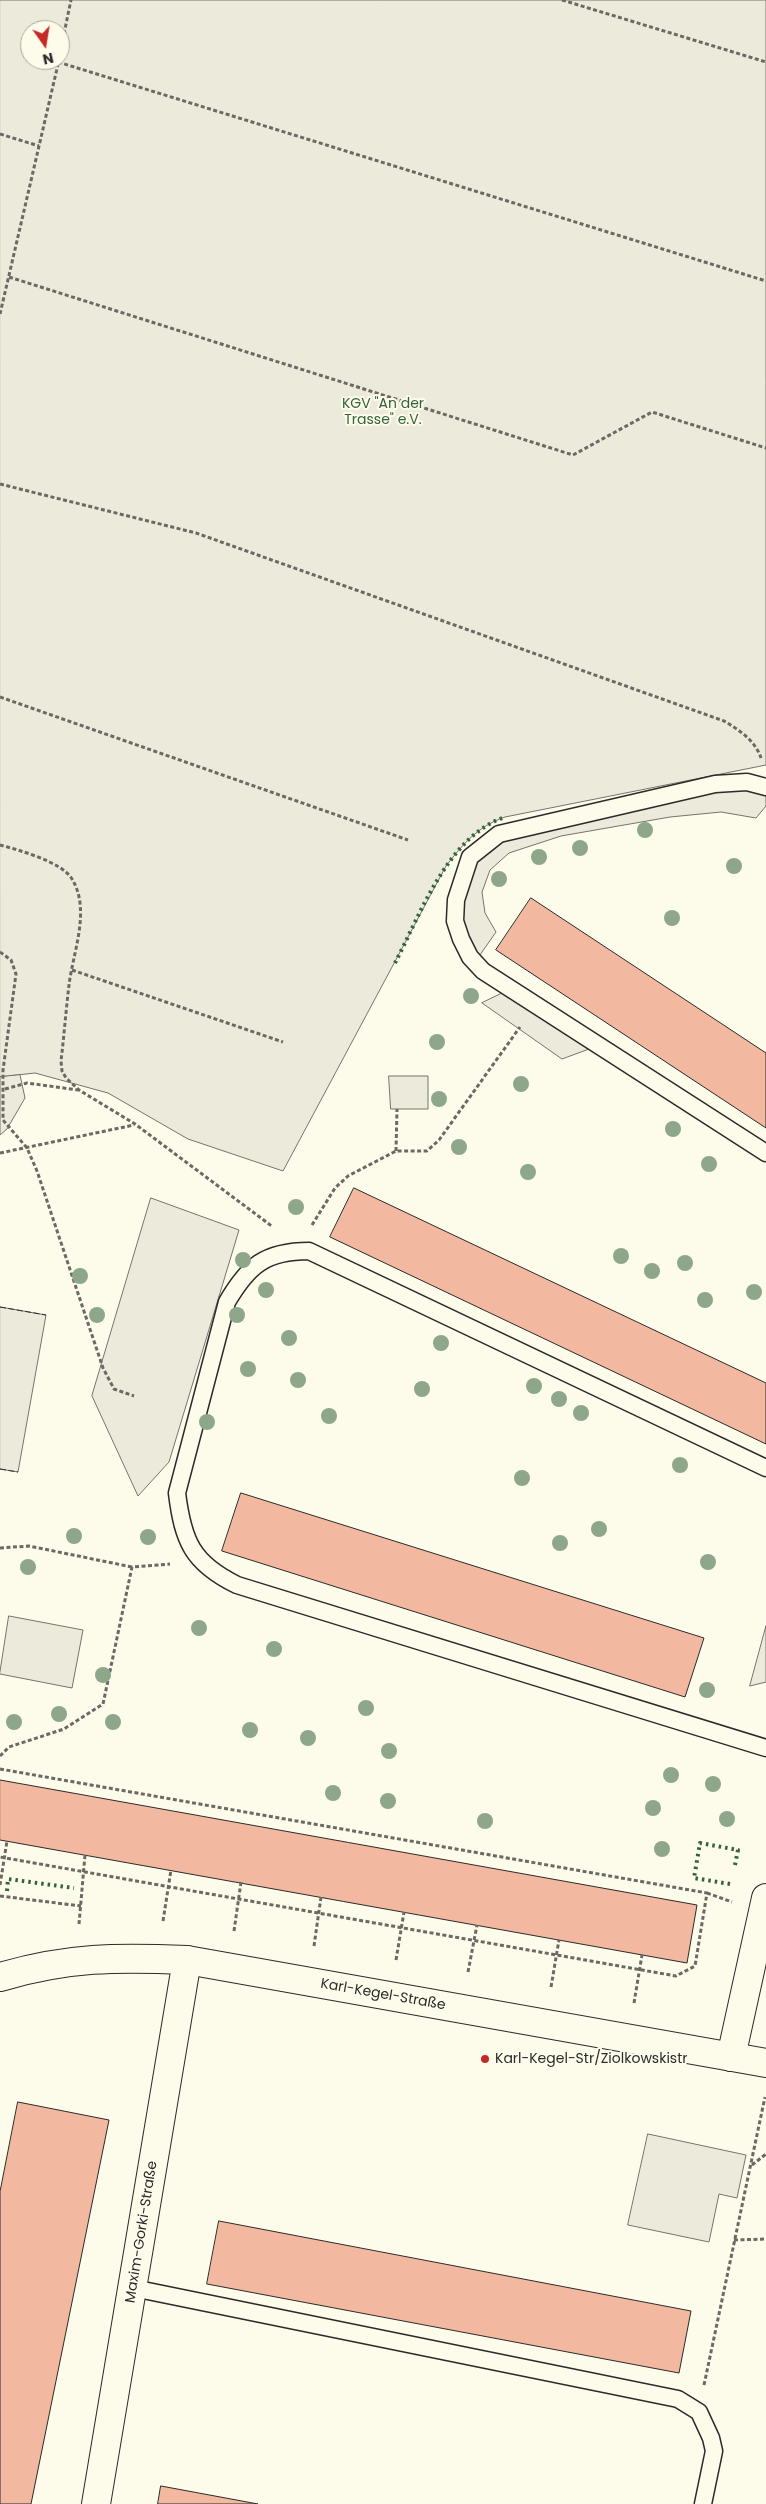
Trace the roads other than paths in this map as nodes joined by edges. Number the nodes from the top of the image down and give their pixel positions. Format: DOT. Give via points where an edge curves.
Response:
graph roads {
  1 [pos="766,787"];
  2 [pos="766,1153"];
  3 [pos="766,1468"];
  4 [pos="766,1748"];
  5 [pos="766,1898"];
  6 [pos="187,1960"];
  7 [pos="0,1978"];
  8 [pos="731,2057"];
  9 [pos="766,2063"];
  10 [pos="133,2288"];
  11 [pos="96,2504"];
  12 [pos="703,2504"];
  1 -- 2 [label="lane" via="747,782 715,784 499,834 470,857 456,900 456,921 470,957 483,971"];
  3 -- 4 [label="lane" via="309,1251 293,1251 260,1262 241,1278 227,1302 177,1493 187,1540 214,1574 237,1585"];
  5 -- 8 [label="street"];
  6 -- 7 [label="street, Karl-Kegel-Straße" via="108,1957 31,1968"];
  6 -- 8 [label="street, Karl-Kegel-Straße"];
  6 -- 10 [label="street, Maxim-Gorki-Straße"];
  8 -- 9 [label="street, Karl-Kegel-Straße"];
  10 -- 11 [label="street, Maxim-Gorki-Straße"];
  10 -- 12 [label="lane" via="678,2399 699,2412 711,2438 714,2451"];
}
